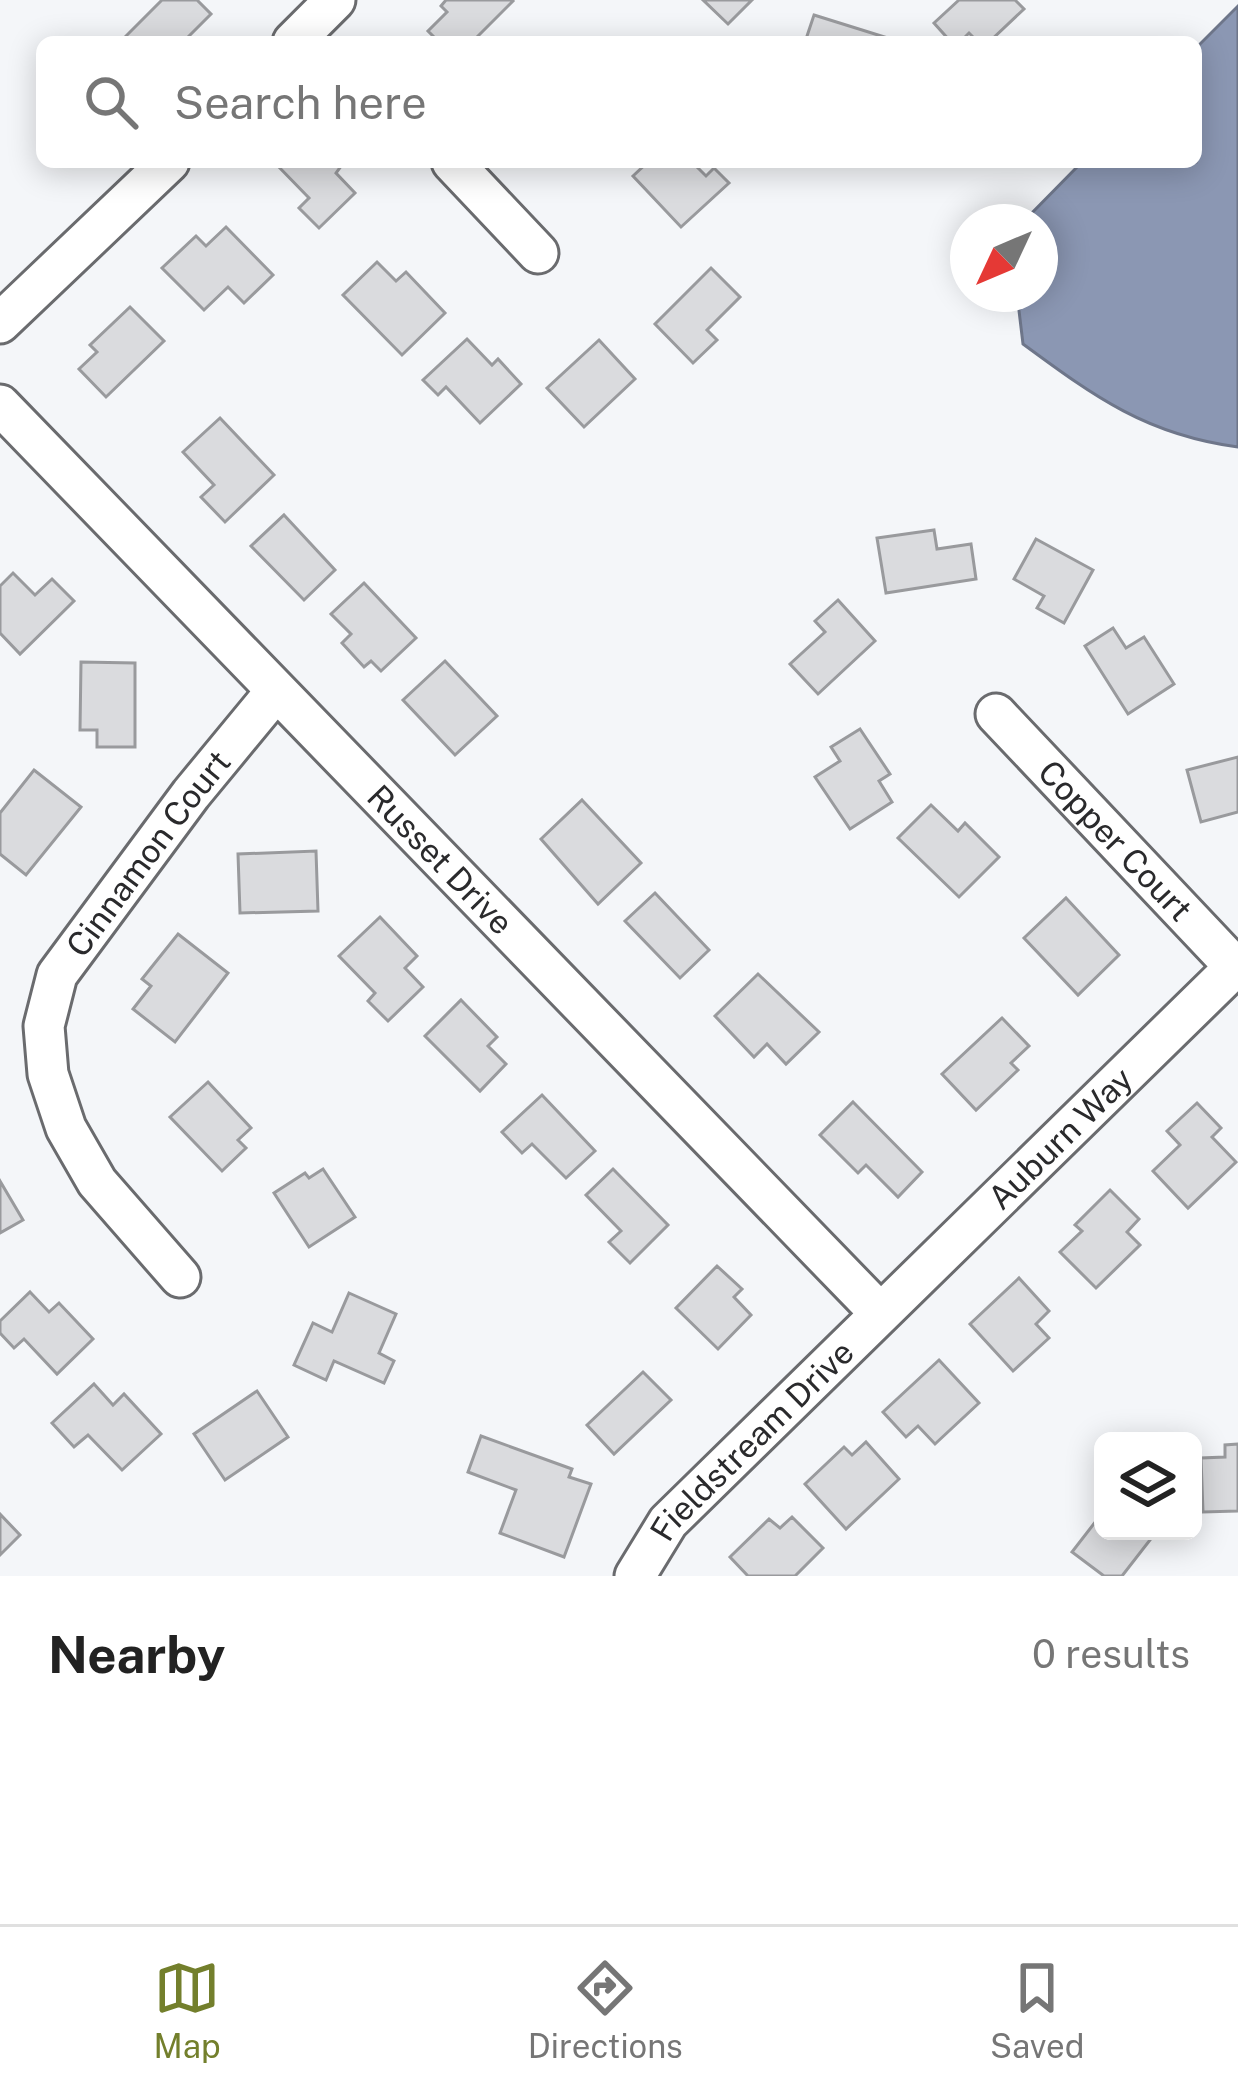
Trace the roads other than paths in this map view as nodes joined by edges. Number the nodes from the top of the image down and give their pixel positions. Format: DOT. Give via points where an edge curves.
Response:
graph roads {
  1 [pos="163,168"];
  2 [pos="458,168"];
  3 [pos="538,253"];
  4 [pos="0,323"];
  5 [pos="0,405"];
  6 [pos="276,691"];
  7 [pos="996,713"];
  8 [pos="1236,965"];
  9 [pos="179,1277"];
  10 [pos="879,1312"];
  11 [pos="635,1576"];
  1 -- 4 [label="street"];
  2 -- 3 [label="street"];
  5 -- 6 [label="street, Russet Drive"];
  6 -- 9 [label="street, Cinnamon Court" via="57,976 44,1026 48,1074 66,1128 97,1182"];
  6 -- 10 [label="street, Russet Drive"];
  7 -- 8 [label="street, Copper Court"];
  8 -- 10 [label="street, Auburn Way"];
  10 -- 11 [label="street, Fieldstream Drive" via="668,1522"];
}
